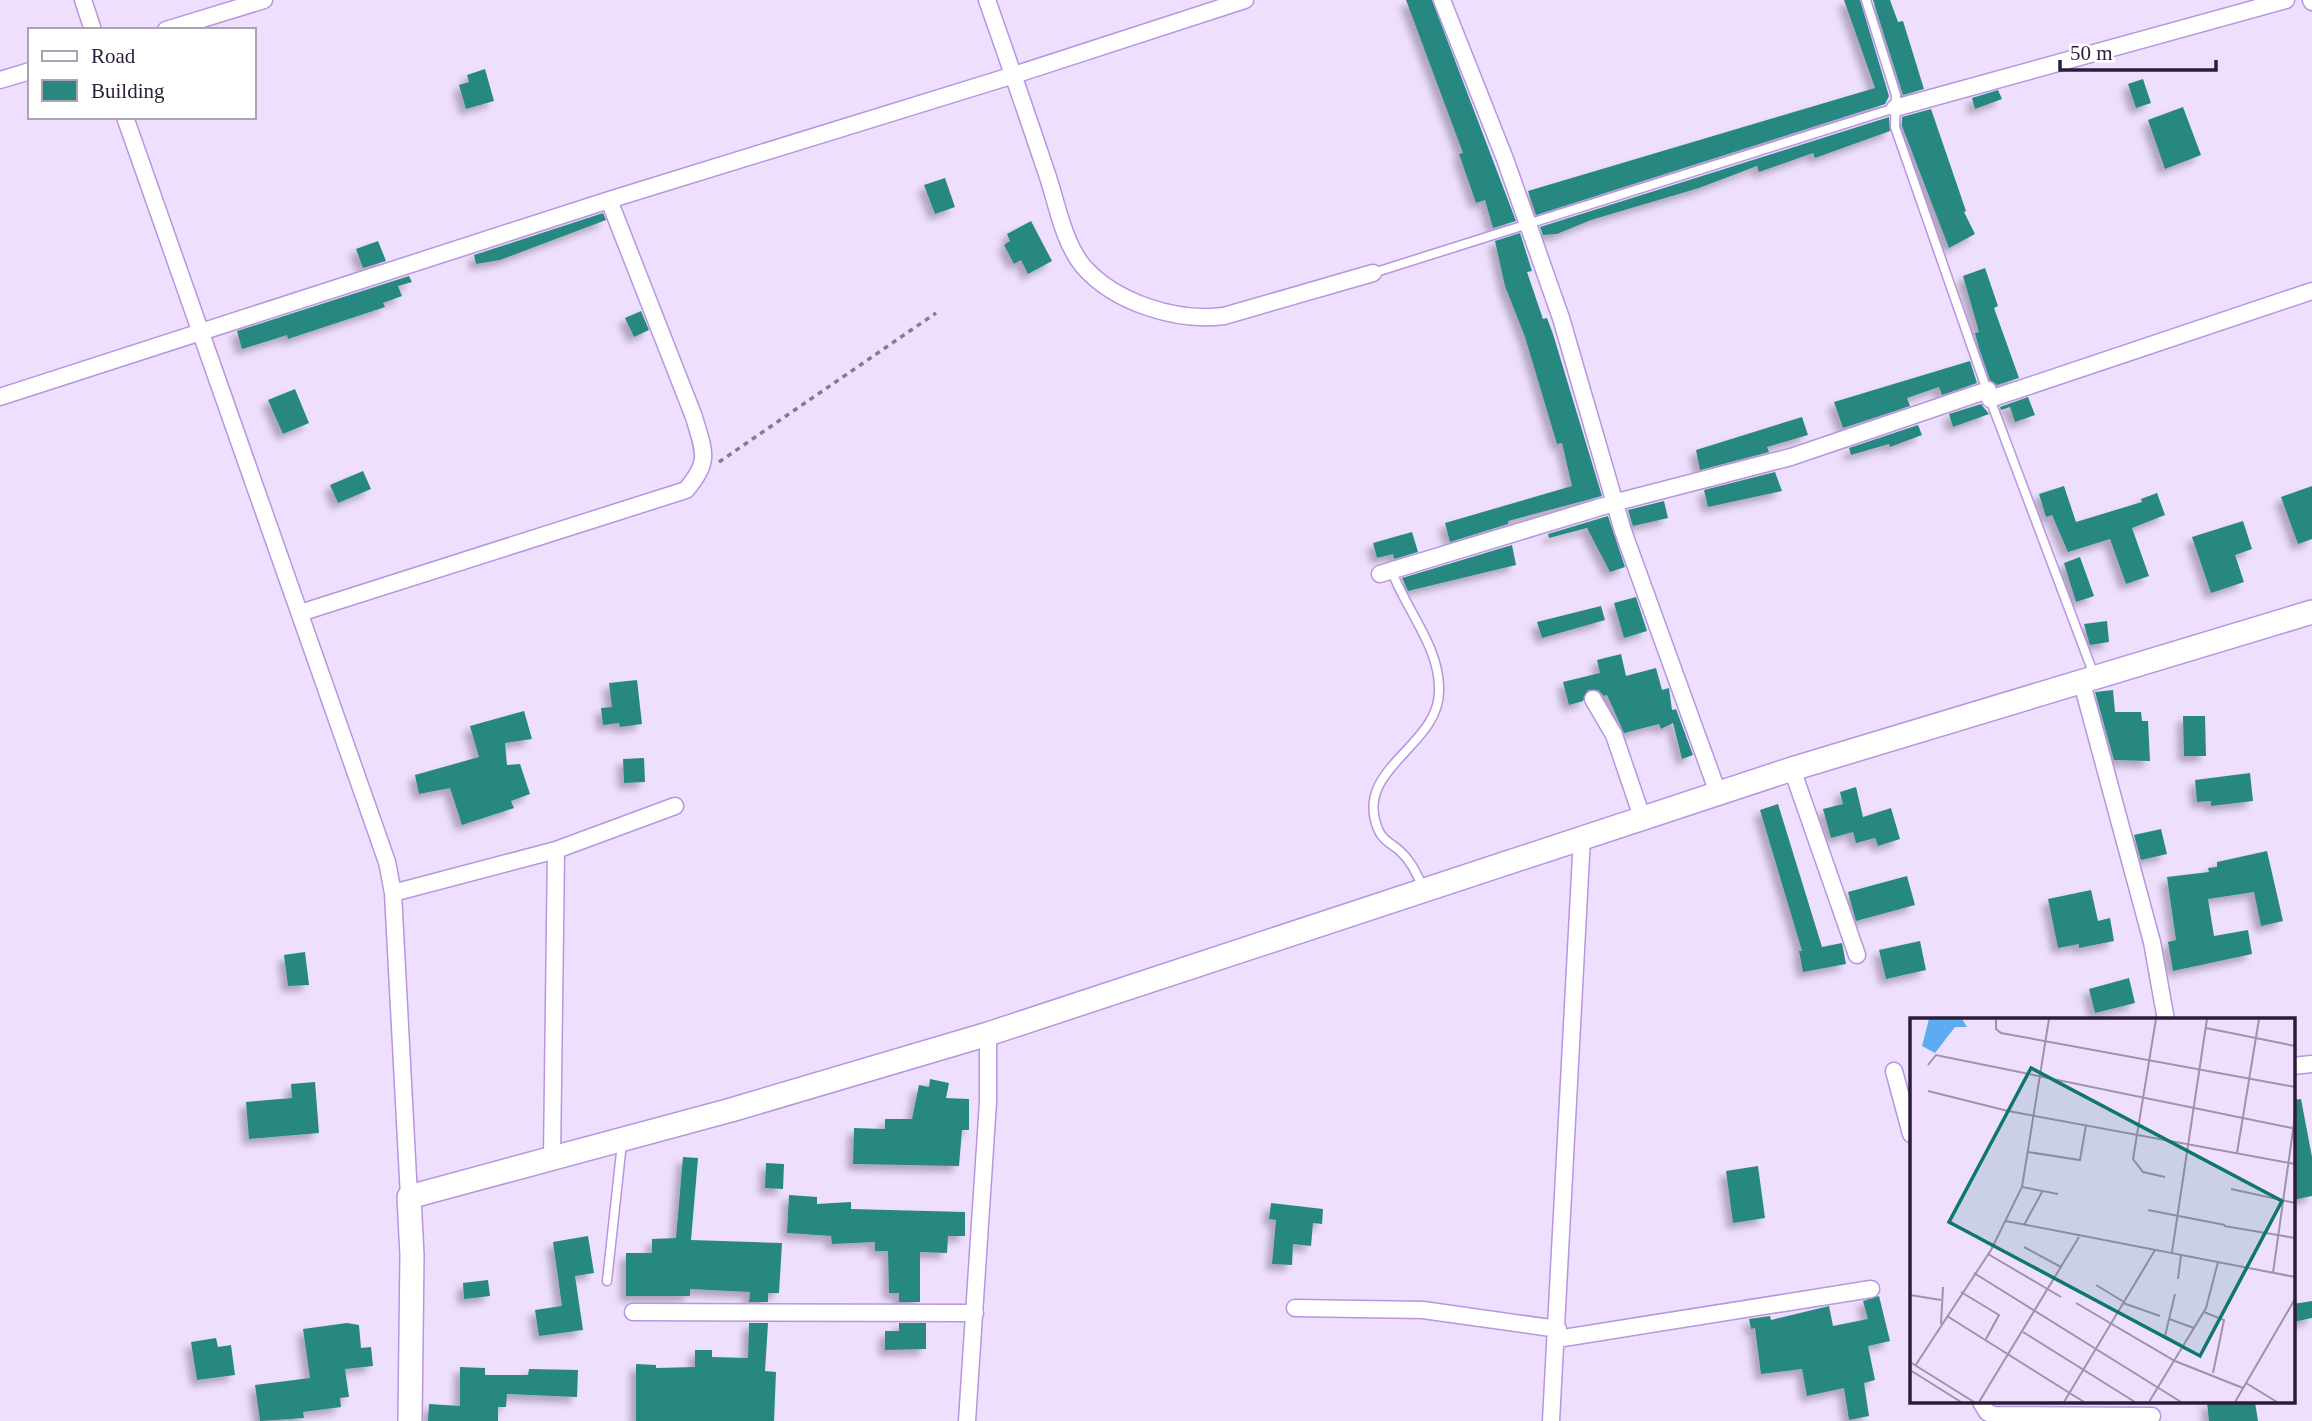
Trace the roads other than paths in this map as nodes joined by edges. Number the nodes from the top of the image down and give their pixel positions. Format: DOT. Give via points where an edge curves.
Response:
graph roads {
  1 [pos="83,0"];
  2 [pos="264,0"];
  3 [pos="987,0"];
  4 [pos="1245,0"];
  5 [pos="1442,0"];
  6 [pos="1866,0"];
  7 [pos="2286,0"];
  8 [pos="92,28"];
  9 [pos="173,28"];
  10 [pos="28,72"];
  11 [pos="1014,75"];
  12 [pos="0,80"];
  13 [pos="1895,108"];
  14 [pos="126,119"];
  15 [pos="609,200"];
  16 [pos="1528,224"];
  17 [pos="1373,273"];
  18 [pos="2312,291"];
  19 [pos="202,331"];
  20 [pos="1989,394"];
  21 [pos="0,397"];
  22 [pos="1617,502"];
  23 [pos="1385,572"];
  24 [pos="2312,612"];
  25 [pos="300,613"];
  26 [pos="2089,680"];
  27 [pos="1593,699"];
  28 [pos="1792,769"];
  29 [pos="1718,793"];
  30 [pos="674,806"];
  31 [pos="1642,817"];
  32 [pos="1582,837"];
  33 [pos="556,850"];
  34 [pos="1424,889"];
  35 [pos="393,893"];
  36 [pos="1857,955"];
  37 [pos="2166,1018"];
  38 [pos="988,1034"];
  39 [pos="2312,1064"];
  40 [pos="2294,1066"];
  41 [pos="1895,1071"];
  42 [pos="1910,1130"];
  43 [pos="622,1140"];
  44 [pos="552,1158"];
  45 [pos="409,1197"];
  46 [pos="607,1281"];
  47 [pos="1871,1289"];
  48 [pos="1295,1308"];
  49 [pos="633,1312"];
  50 [pos="975,1313"];
  51 [pos="1558,1334"];
  52 [pos="1982,1404"];
  53 [pos="2152,1413"];
  54 [pos="410,1421"];
  55 [pos="967,1421"];
  56 [pos="1551,1421"];
  1 -- 8 [label="street"];
  2 -- 9 [label="street"];
  3 -- 11 [label="street"];
  4 -- 11 [label="street"];
  5 -- 16 [label="street"];
  6 -- 13 [label="lane" via="1894,86"];
  7 -- 13 [label="street"];
  10 -- 12 [label="street"];
  11 -- 15 [label="street"];
  11 -- 17 [label="street" via="1064,226 1081,263 1097,281 1173,315 1198,319 1224,316"];
  13 -- 16 [label="lane"];
  13 -- 20 [label="lane" via="1895,127"];
  14 -- 19 [label="street"];
  15 -- 19 [label="street"];
  15 -- 25 [label="street" via="694,416 703,449 702,472 686,491"];
  16 -- 17 [label="lane"];
  16 -- 22 [label="street"];
  18 -- 20 [label="street"];
  19 -- 21 [label="street"];
  19 -- 25 [label="street"];
  20 -- 22 [label="street" via="1791,457"];
  20 -- 26 [label="lane"];
  22 -- 23 [label="street"];
  22 -- 29 [label="street" via="1623,531"];
  23 -- 34 [label="lane" via="1430,652 1439,692 1427,730 1377,786 1374,817 1378,831 1413,866"];
  24 -- 26 [label="street"];
  25 -- 35 [label="street" via="377,827"];
  26 -- 28 [label="street"];
  26 -- 37 [label="street" via="2152,942"];
  27 -- 31 [label="street" via="1614,735"];
  28 -- 29 [label="street"];
  28 -- 36 [label="street"];
  29 -- 31 [label="street"];
  30 -- 33 [label="street"];
  31 -- 32 [label="street"];
  32 -- 34 [label="street"];
  32 -- 51 [label="street"];
  33 -- 35 [label="street"];
  33 -- 44 [label="street"];
  34 -- 38 [label="street"];
  35 -- 45 [label="street"];
  38 -- 43 [label="street"];
  38 -- 50 [label="street"];
  39 -- 40 [label="street"];
  41 -- 42 [label="street"];
  43 -- 44 [label="street"];
  43 -- 46 [label="lane"];
  44 -- 45 [label="street"];
  45 -- 54 [label="street"];
  47 -- 51 [label="street"];
  48 -- 51 [label="street" via="1423,1310"];
  49 -- 50 [label="street"];
  50 -- 55 [label="street"];
  51 -- 56 [label="street"];
  52 -- 53 [label="street" via="1993,1415"];
}
